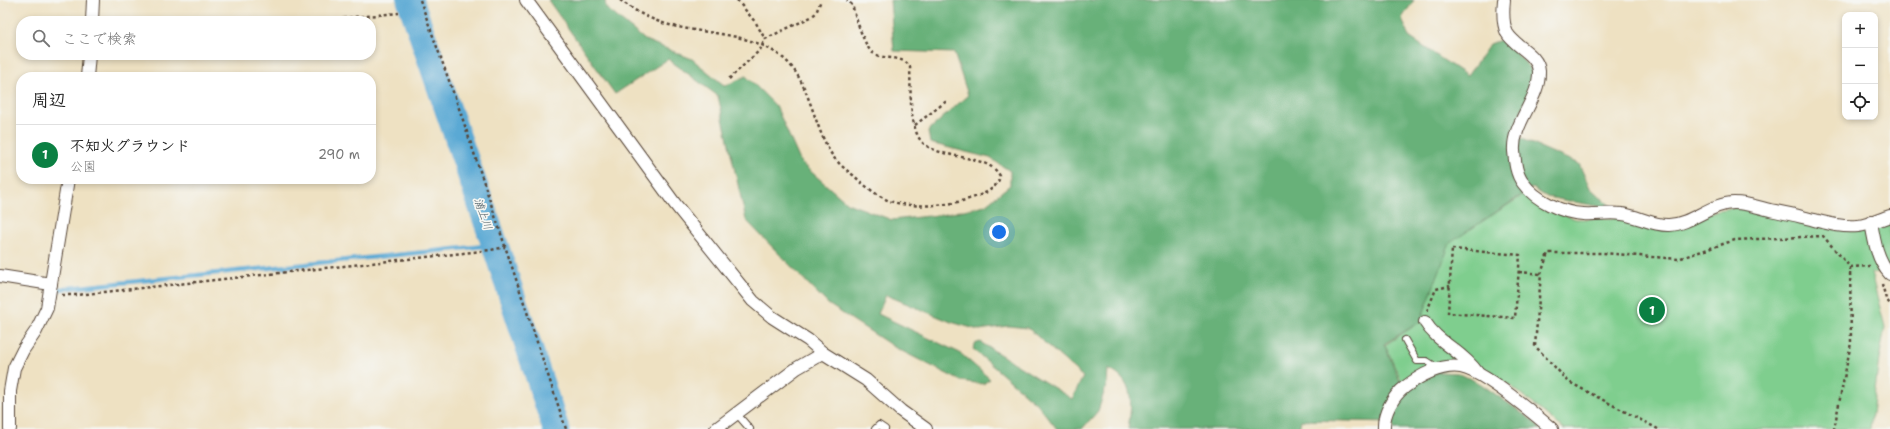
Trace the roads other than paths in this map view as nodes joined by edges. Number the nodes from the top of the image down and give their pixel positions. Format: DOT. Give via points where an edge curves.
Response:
graph roads {
  1 [pos="93,0"];
  2 [pos="526,0"];
  3 [pos="1504,0"];
  4 [pos="92,16"];
  5 [pos="89,60"];
  6 [pos="87,72"];
  7 [pos="67,184"];
  8 [pos="1890,216"];
  9 [pos="1871,222"];
  10 [pos="1890,274"];
  11 [pos="0,276"];
  12 [pos="50,289"];
  13 [pos="1425,322"];
  14 [pos="1405,340"];
  15 [pos="823,353"];
  16 [pos="1438,368"];
  17 [pos="1479,375"];
  18 [pos="736,413"];
  19 [pos="10,429"];
  20 [pos="716,429"];
  21 [pos="750,429"];
  22 [pos="875,429"];
  23 [pos="885,429"];
  24 [pos="926,429"];
  25 [pos="1384,429"];
  26 [pos="1552,429"];
  1 -- 4 [label="street"];
  2 -- 15 [label="street" via="675,204 753,301"];
  3 -- 9 [label="street" via="1507,32 1536,61 1539,69 1537,84 1516,136 1516,167 1522,182 1546,202 1574,213 1620,213 1668,225 1733,203 1748,204 1828,223 1859,226"];
  5 -- 6 [label="street"];
  7 -- 12 [label="street"];
  8 -- 9 [label="street"];
  9 -- 10 [label="street" via="1880,259"];
  11 -- 12 [label="street"];
  12 -- 19 [label="street" via="47,308 14,368 10,391"];
  13 -- 17 [label="street" via="1430,330 1457,351"];
  14 -- 16 [label="lane" via="1418,361 1427,361"];
  15 -- 18 [label="street" via="797,368"];
  15 -- 24 [label="street" via="866,380"];
  16 -- 17 [label="street" via="1461,367"];
  16 -- 25 [label="street" via="1417,378 1396,394 1384,420"];
  17 -- 26 [label="street" via="1522,404"];
  18 -- 20 [label="street"];
  18 -- 21 [label="lane"];
  22 -- 23 [label="lane" via="879,426"];
}
